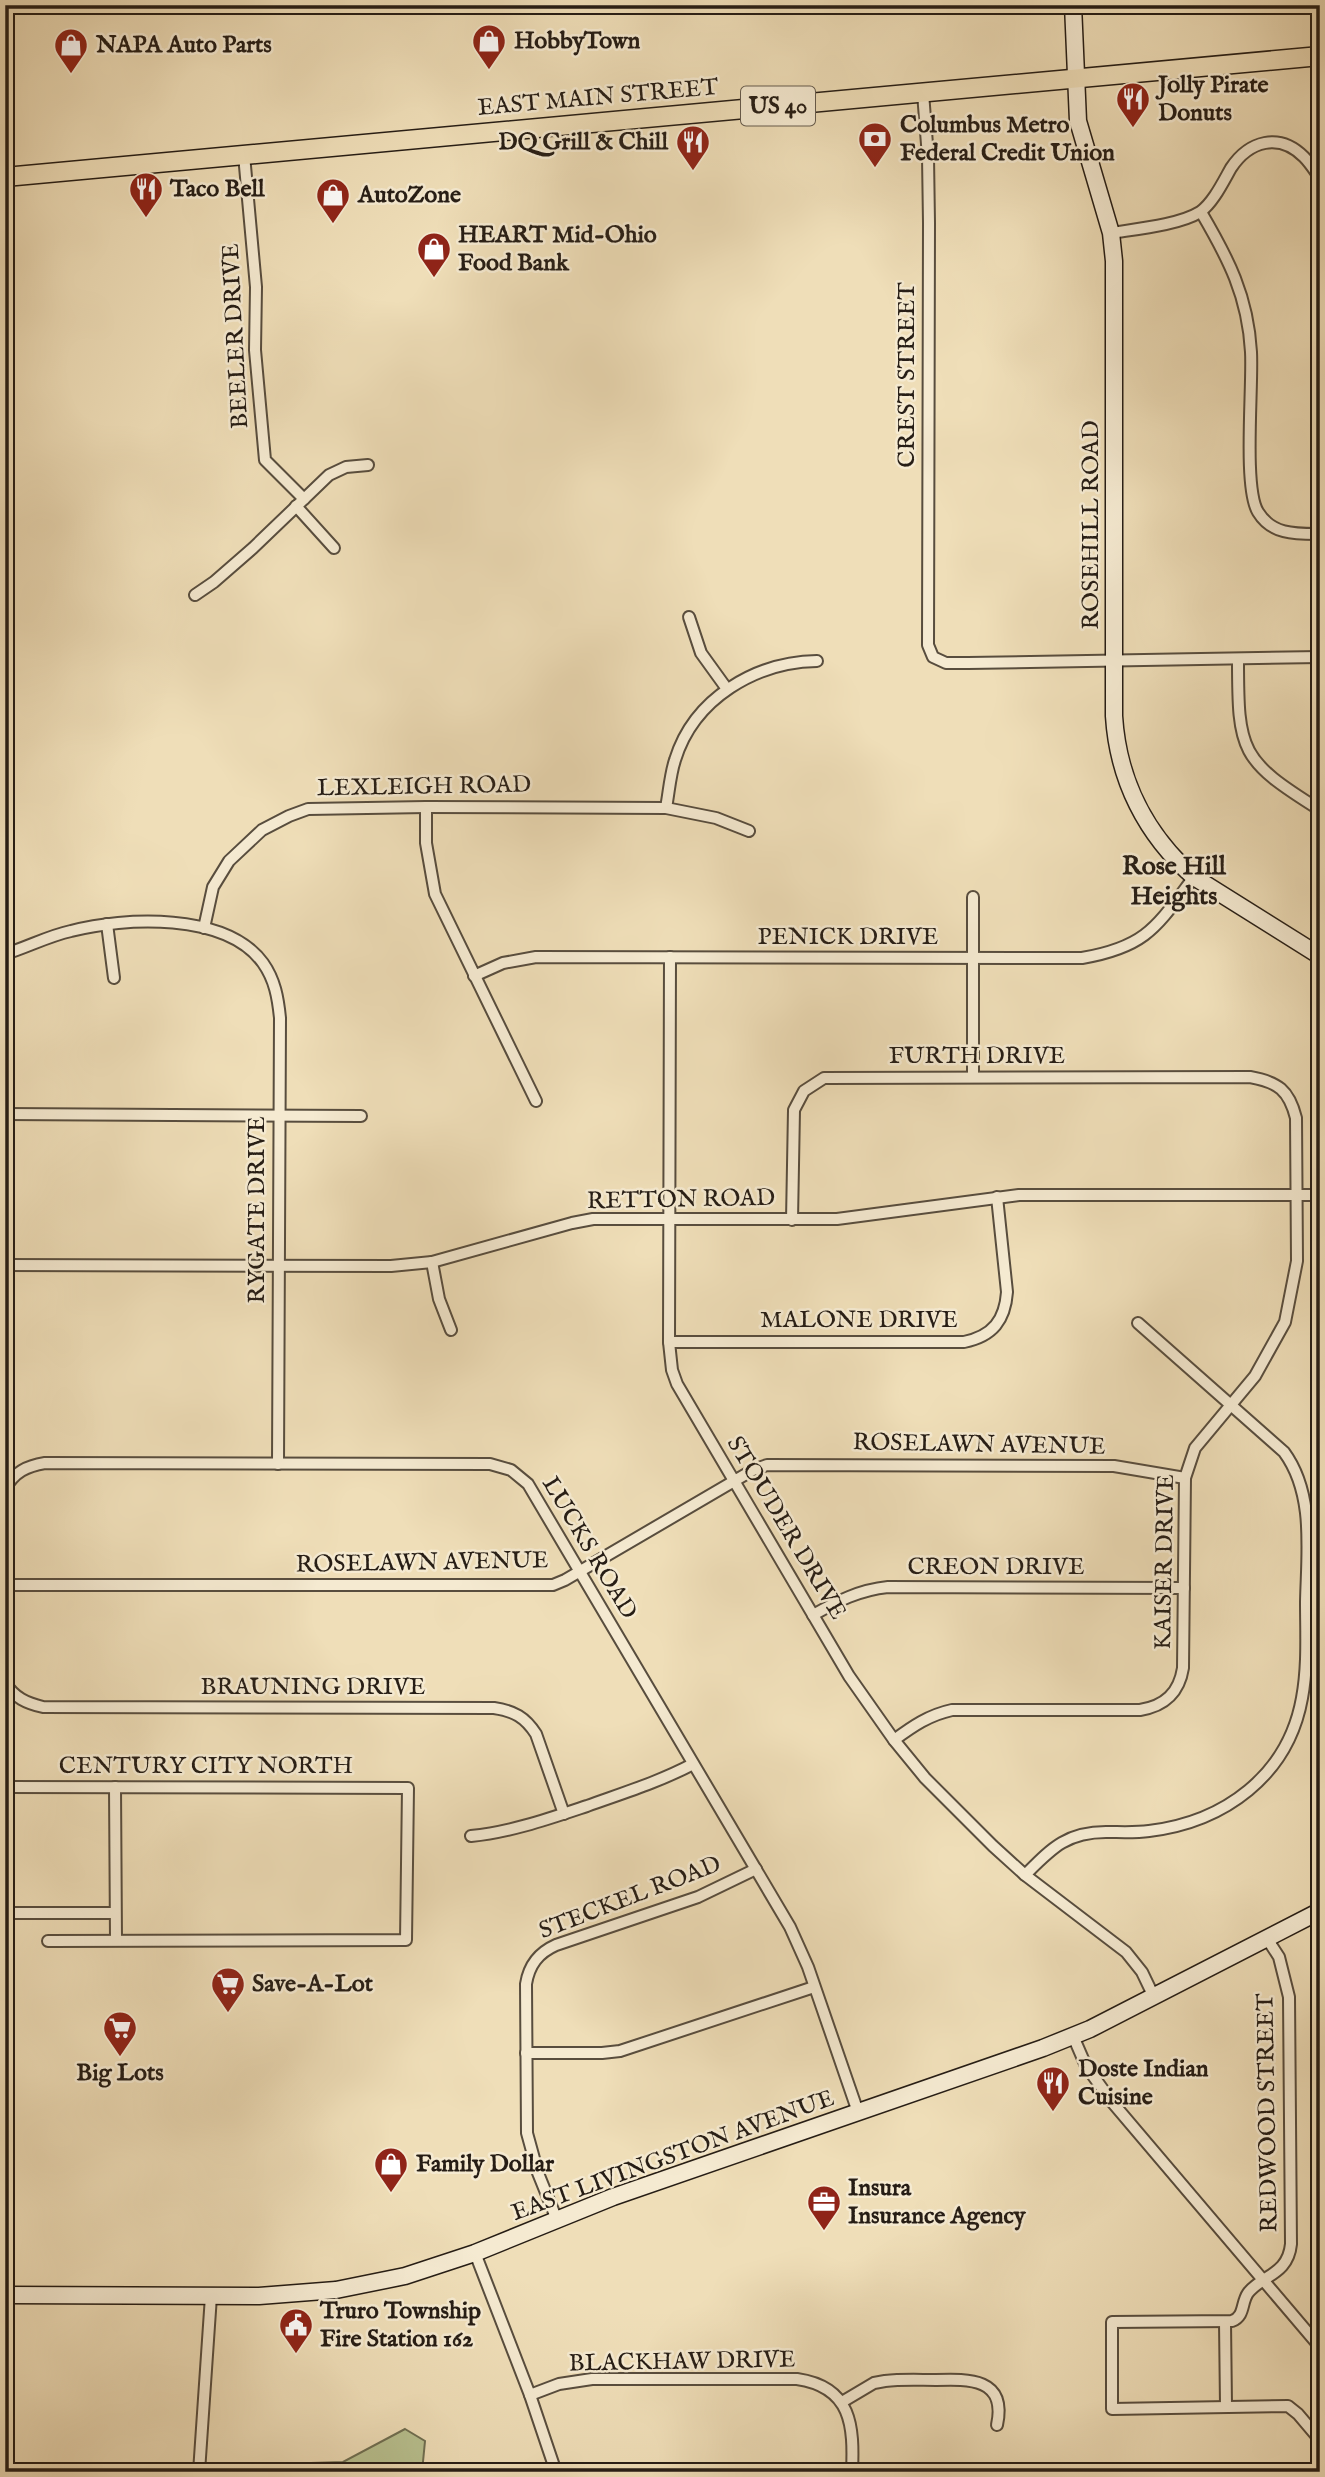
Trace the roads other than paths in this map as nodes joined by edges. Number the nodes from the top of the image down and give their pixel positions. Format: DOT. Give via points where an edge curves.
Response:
graph roads {
  1 [pos="1073,5"];
  2 [pos="1320,56"];
  3 [pos="1075,79"];
  4 [pos="923,93"];
  5 [pos="244,155"];
  6 [pos="5,177"];
  7 [pos="1320,178"];
  8 [pos="1201,212"];
  9 [pos="1111,233"];
  10 [pos="368,465"];
  11 [pos="300,503"];
  12 [pos="1320,534"];
  13 [pos="334,548"];
  14 [pos="195,595"];
  15 [pos="689,617"];
  16 [pos="1320,657"];
  17 [pos="1238,659"];
  18 [pos="817,661"];
  19 [pos="1114,661"];
  20 [pos="727,689"];
  21 [pos="426,807"];
  22 [pos="666,808"];
  23 [pos="1320,810"];
  24 [pos="749,831"];
  25 [pos="1195,877"];
  26 [pos="973,897"];
  27 [pos="107,924"];
  28 [pos="204,928"];
  29 [pos="5,954"];
  30 [pos="1320,956"];
  31 [pos="670,957"];
  32 [pos="974,958"];
  33 [pos="474,976"];
  34 [pos="114,978"];
  35 [pos="973,1077"];
  36 [pos="1282,1089"];
  37 [pos="536,1101"];
  38 [pos="5,1114"];
  39 [pos="279,1115"];
  40 [pos="361,1116"];
  41 [pos="1297,1195"];
  42 [pos="1320,1195"];
  43 [pos="997,1197"];
  44 [pos="669,1219"];
  45 [pos="792,1220"];
  46 [pos="432,1262"];
  47 [pos="5,1265"];
  48 [pos="277,1266"];
  49 [pos="1138,1324"];
  50 [pos="451,1330"];
  51 [pos="669,1342"];
  52 [pos="1230,1404"];
  53 [pos="278,1464"];
  54 [pos="1185,1478"];
  55 [pos="733,1481"];
  56 [pos="5,1489"];
  57 [pos="579,1572"];
  58 [pos="5,1585"];
  59 [pos="1184,1588"];
  60 [pos="813,1615"];
  61 [pos="5,1683"];
  62 [pos="894,1740"];
  63 [pos="693,1764"];
  64 [pos="5,1787"];
  65 [pos="116,1787"];
  66 [pos="564,1814"];
  67 [pos="471,1836"];
  68 [pos="755,1869"];
  69 [pos="1025,1875"];
  70 [pos="1320,1911"];
  71 [pos="5,1913"];
  72 [pos="115,1913"];
  73 [pos="1266,1937"];
  74 [pos="116,1940"];
  75 [pos="48,1941"];
  76 [pos="814,1987"];
  77 [pos="1154,1997"];
  78 [pos="1073,2036"];
  79 [pos="526,2053"];
  80 [pos="858,2112"];
  81 [pos="557,2220"];
  82 [pos="475,2253"];
  83 [pos="1264,2281"];
  84 [pos="5,2295"];
  85 [pos="211,2297"];
  86 [pos="1225,2322"];
  87 [pos="1320,2347"];
  88 [pos="530,2395"];
  89 [pos="842,2402"];
  90 [pos="1226,2406"];
  91 [pos="997,2425"];
  92 [pos="1320,2440"];
  93 [pos="200,2472"];
  94 [pos="556,2472"];
  95 [pos="852,2472"];
  1 -- 3 [label="main road, ROSEHILL ROAD"];
  2 -- 3 [label="main road, EAST MAIN STREET / US 40"];
  3 -- 4 [label="main road, EAST MAIN STREET / US 40"];
  3 -- 9 [label="main road, ROSEHILL ROAD" via="1081,135"];
  4 -- 5 [label="main road, EAST MAIN STREET / US 40"];
  4 -- 19 [label="street, CREST STREET" via="929,223 928,645 933,657 946,663"];
  5 -- 6 [label="main road, EAST MAIN STREET / US 40"];
  5 -- 11 [label="street, BEELER DRIVE" via="265,460"];
  7 -- 8 [label="street" via="1294,149 1268,142 1254,145 1234,164"];
  8 -- 9 [label="street"];
  8 -- 12 [label="street" via="1229,263 1247,321 1251,487 1256,510 1283,533"];
  9 -- 19 [label="main road, ROSEHILL ROAD"];
  10 -- 11 [label="street" via="338,469"];
  11 -- 13 [label="street, BEELER DRIVE"];
  11 -- 14 [label="street"];
  15 -- 20 [label="street" via="701,653"];
  16 -- 17 [label="street"];
  17 -- 19 [label="street"];
  17 -- 23 [label="street" via="1238,714 1247,749 1270,778"];
  18 -- 20 [label="street" via="769,667"];
  19 -- 25 [label="main road, ROSEHILL ROAD" via="1115,733 1127,783 1154,834"];
  20 -- 22 [label="street" via="701,713 682,743"];
  21 -- 22 [label="street, LEXLEIGH ROAD"];
  21 -- 28 [label="street, LEXLEIGH ROAD" via="308,809 274,823 229,861 214,887"];
  21 -- 33 [label="street" via="426,843 435,894"];
  22 -- 24 [label="street, LEXLEIGH ROAD" via="716,818"];
  25 -- 30 [label="main road, ROSEHILL ROAD"];
  25 -- 32 [label="street, PENICK DRIVE" via="1158,924 1124,948 1082,958"];
  26 -- 32 [label="street"];
  27 -- 28 [label="street" via="161,921"];
  27 -- 29 [label="street" via="72,930"];
  27 -- 34 [label="street"];
  28 -- 39 [label="street, RYGATE DRIVE" via="235,940 262,961 276,988"];
  31 -- 32 [label="street, PENICK DRIVE"];
  31 -- 33 [label="street, PENICK DRIVE" via="517,958"];
  31 -- 44 [label="street, STOUDER DRIVE"];
  32 -- 35 [label="street"];
  33 -- 37 [label="street"];
  35 -- 36 [label="street, FURTH DRIVE" via="1250,1077"];
  35 -- 45 [label="street, FURTH DRIVE" via="835,1077 804,1091 792,1123"];
  36 -- 41 [label="street, KAISER DRIVE" via="1296,1118"];
  38 -- 39 [label="street"];
  39 -- 40 [label="street"];
  39 -- 48 [label="street, RYGATE DRIVE"];
  41 -- 42 [label="street, RETTON ROAD"];
  41 -- 43 [label="street, RETTON ROAD"];
  41 -- 52 [label="street, KAISER DRIVE" via="1297,1261 1285,1322 1255,1376"];
  43 -- 45 [label="street, RETTON ROAD" via="865,1217"];
  43 -- 51 [label="street, MALONE DRIVE" via="1007,1292 1003,1316 987,1335 964,1342"];
  44 -- 45 [label="street, RETTON ROAD"];
  44 -- 46 [label="street, RETTON ROAD" via="586,1220"];
  44 -- 51 [label="street, STOUDER DRIVE"];
  46 -- 48 [label="street, RETTON ROAD"];
  46 -- 50 [label="street"];
  47 -- 48 [label="street, RETTON ROAD"];
  48 -- 53 [label="street, RYGATE DRIVE"];
  49 -- 52 [label="street"];
  51 -- 55 [label="street, STOUDER DRIVE" via="677,1384"];
  52 -- 54 [label="street, KAISER DRIVE" via="1195,1448"];
  52 -- 69 [label="street" via="1284,1452 1304,1493 1305,1669 1294,1726 1264,1775 1219,1812 1167,1829 1070,1837 1052,1847"];
  53 -- 56 [label="street, LUCKS ROAD" via="45,1463 16,1473"];
  53 -- 57 [label="street, LUCKS ROAD" via="501,1466 528,1485"];
  54 -- 55 [label="street, ROSELAWN AVENUE" via="1114,1466 779,1464 760,1467"];
  54 -- 59 [label="street, KAISER DRIVE"];
  55 -- 57 [label="street, ROSELAWN AVENUE"];
  55 -- 60 [label="street, STOUDER DRIVE"];
  57 -- 58 [label="street, ROSELAWN AVENUE" via="543,1586"];
  57 -- 63 [label="street, LUCKS ROAD"];
  59 -- 60 [label="street, CREON DRIVE" via="888,1587 866,1589"];
  59 -- 62 [label="street, KAISER DRIVE" via="1184,1668 1177,1689 1161,1704 1140,1710 952,1710 920,1721"];
  60 -- 62 [label="street, STOUDER DRIVE"];
  61 -- 66 [label="street, BRAUNING DRIVE" via="22,1701 43,1707 506,1710 519,1714 536,1734"];
  62 -- 69 [label="street, STOUDER DRIVE" via="925,1778"];
  63 -- 66 [label="street"];
  63 -- 68 [label="street, LUCKS ROAD"];
  64 -- 65 [label="street, CENTURY CITY NORTH"];
  65 -- 72 [label="street"];
  65 -- 74 [label="street, CENTURY CITY NORTH" via="408,1788 406,1941"];
  66 -- 67 [label="street" via="508,1831"];
  68 -- 76 [label="street, LUCKS ROAD" via="795,1937"];
  68 -- 79 [label="street, STECKEL ROAD" via="698,1897 541,1954 530,1967 526,1984"];
  69 -- 77 [label="street, STOUDER DRIVE" via="1117,1943 1134,1960"];
  70 -- 73 [label="main road, EAST LIVINGSTON AVENUE"];
  71 -- 72 [label="street"];
  72 -- 74 [label="street"];
  73 -- 77 [label="main road, EAST LIVINGSTON AVENUE"];
  73 -- 83 [label="street, REDWOOD STREET" via="1279,1957 1289,1997 1291,2244 1286,2261"];
  74 -- 75 [label="street"];
  76 -- 79 [label="street" via="620,2051"];
  76 -- 80 [label="street, LUCKS ROAD"];
  77 -- 78 [label="main road, EAST LIVINGSTON AVENUE"];
  78 -- 80 [label="main road, EAST LIVINGSTON AVENUE"];
  78 -- 83 [label="street" via="1086,2066 1112,2102"];
  79 -- 81 [label="street, STECKEL ROAD" via="527,2133"];
  80 -- 81 [label="main road, EAST LIVINGSTON AVENUE"];
  81 -- 82 [label="main road, EAST LIVINGSTON AVENUE"];
  82 -- 85 [label="main road, EAST LIVINGSTON AVENUE" via="405,2276 335,2290"];
  82 -- 88 [label="street"];
  83 -- 86 [label="street, REDWOOD STREET" via="1249,2293 1238,2318"];
  83 -- 87 [label="street"];
  84 -- 85 [label="main road, EAST LIVINGSTON AVENUE"];
  85 -- 93 [label="street"];
  86 -- 90 [label="street"];
  86 -- 90 [label="street" via="1112,2322 1112,2409"];
  88 -- 89 [label="street, BLACKHAW DRIVE" via="592,2379 797,2379 822,2385"];
  88 -- 94 [label="street"];
  89 -- 91 [label="street" via="885,2381 969,2379 984,2384 995,2395"];
  89 -- 95 [label="street" via="850,2418"];
  90 -- 92 [label="street" via="1288,2406"];
}
